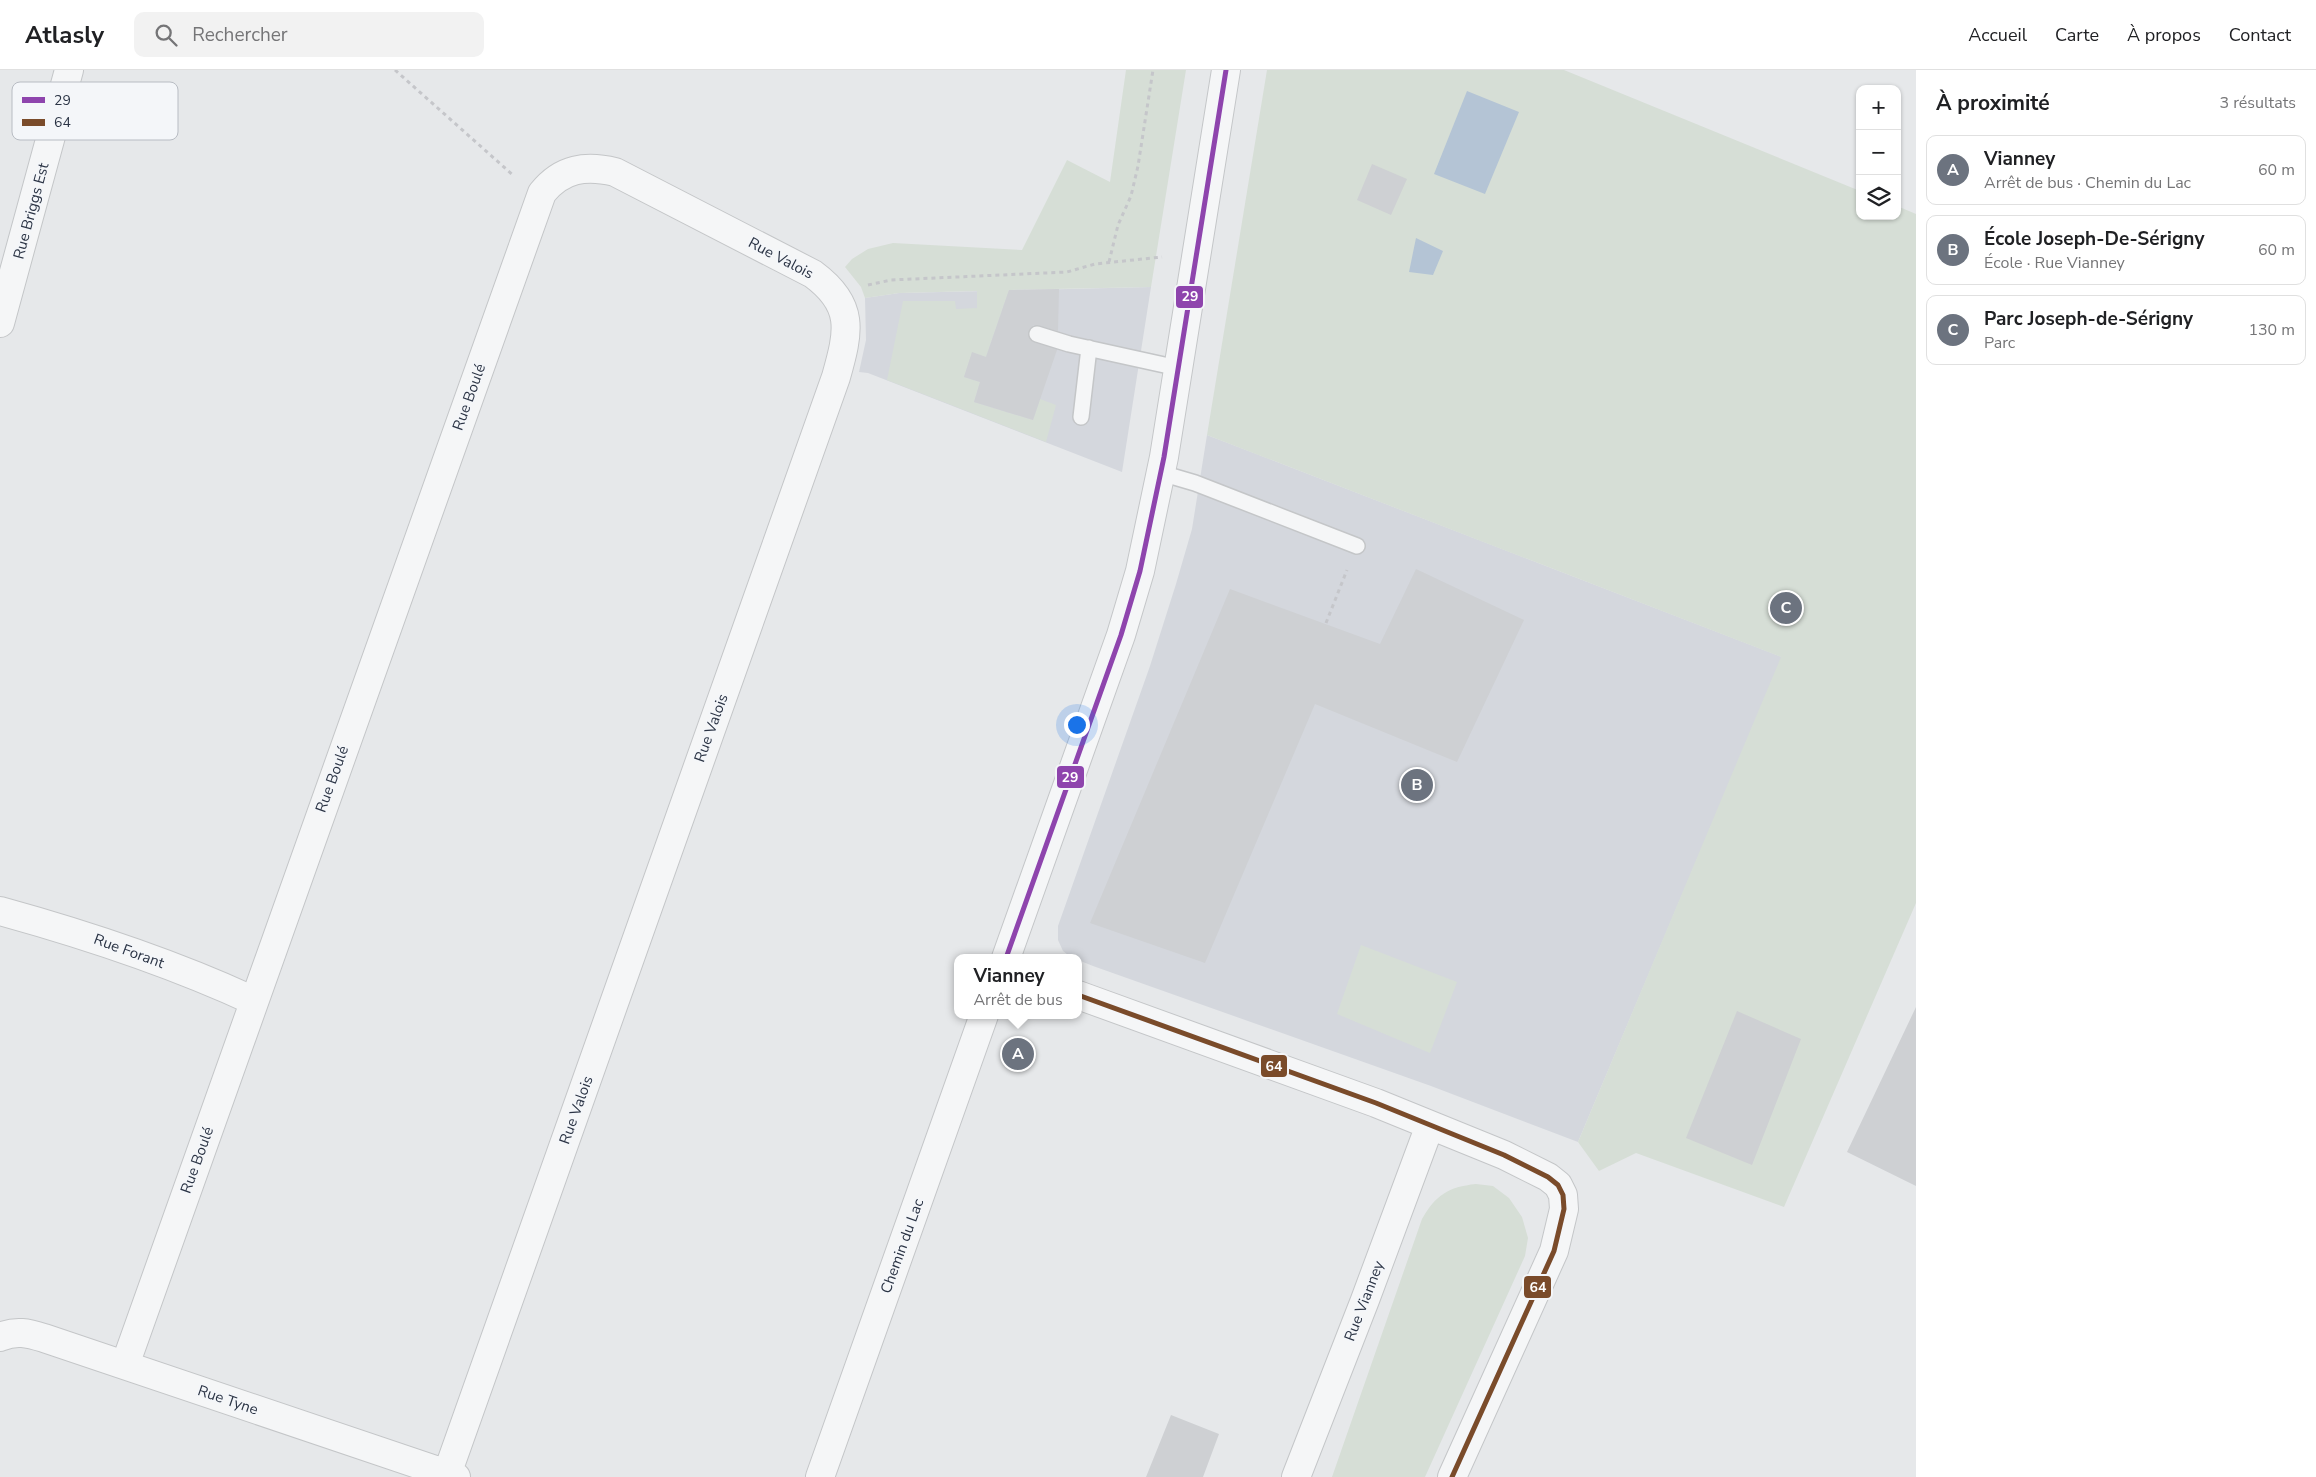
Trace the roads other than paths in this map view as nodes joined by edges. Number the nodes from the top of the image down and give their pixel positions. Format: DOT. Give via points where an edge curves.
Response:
graph roads {
  1 [pos="1226,70"];
  2 [pos="50,140"];
  3 [pos="531,187"];
  4 [pos="0,323"];
  5 [pos="1037,334"];
  6 [pos="1089,348"];
  7 [pos="1178,368"];
  8 [pos="1082,417"];
  9 [pos="1161,473"];
  10 [pos="1357,546"];
  11 [pos="0,912"];
  12 [pos="1007,954"];
  13 [pos="1082,996"];
  14 [pos="254,1001"];
  15 [pos="983,1019"];
  16 [pos="1430,1125"];
  17 [pos="0,1337"];
  18 [pos="125,1365"];
  19 [pos="449,1476"];
  20 [pos="820,1477"];
  21 [pos="1296,1477"];
  22 [pos="1452,1477"];
  1 -- 7 [label="street"];
  2 -- 4 [label="street, Rue Briggs Est"];
  3 -- 14 [label="street, Rue Boulé"];
  3 -- 19 [label="street, Rue Valois" via="582,168 615,172 637,182 827,284 841,302 846,335 832,386"];
  5 -- 6 [label="lane"];
  6 -- 7 [label="lane"];
  6 -- 8 [label="lane"];
  7 -- 9 [label="street"];
  9 -- 10 [label="lane"];
  9 -- 12 [label="street" via="1140,571 1121,635"];
  11 -- 14 [label="street, Rue Forant" via="110,944"];
  13 -- 16 [label="street"];
  14 -- 18 [label="street, Rue Boulé"];
  15 -- 20 [label="street, Chemin du Lac"];
  16 -- 21 [label="street, Rue Vianney"];
  16 -- 22 [label="street" via="1548,1176 1560,1190 1564,1209 1554,1251"];
  17 -- 18 [label="street, Rue Tyne" via="23,1332"];
  18 -- 19 [label="street, Rue Tyne"];
}
